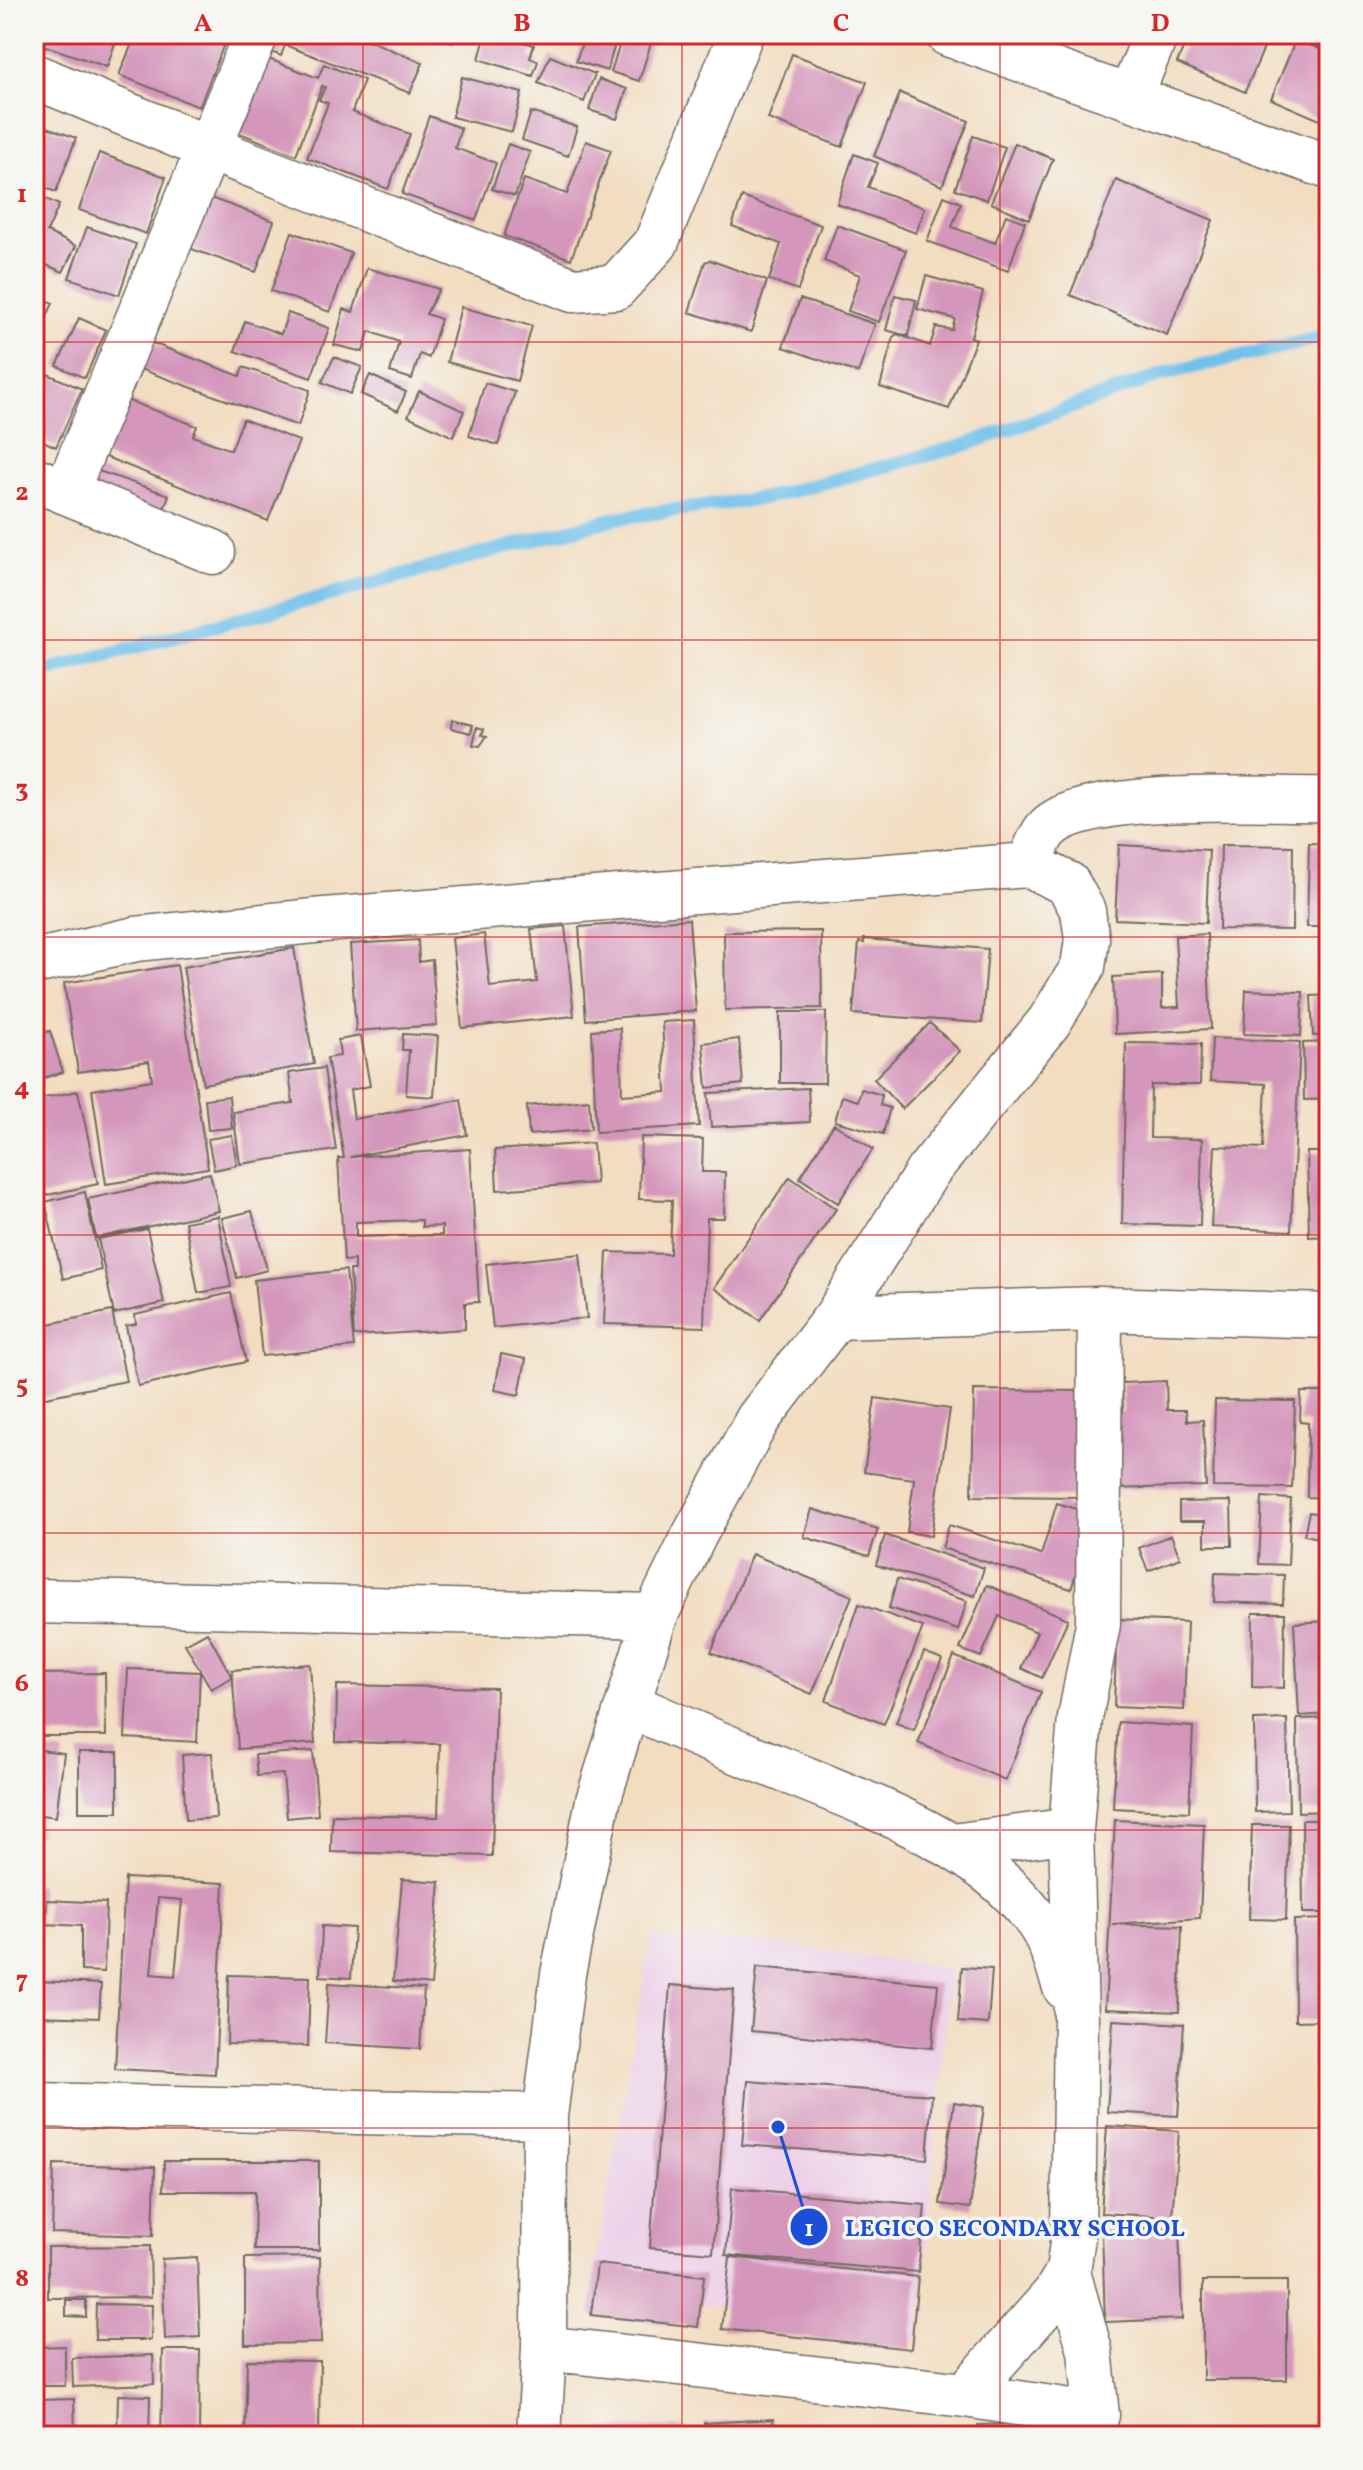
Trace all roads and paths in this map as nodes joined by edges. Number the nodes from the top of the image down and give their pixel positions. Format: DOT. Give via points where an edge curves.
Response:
graph roads {
  1 [pos="256,34"];
  2 [pos="741,34"];
  3 [pos="948,34"];
  4 [pos="1156,34"];
  5 [pos="34,76"];
  6 [pos="1131,95"];
  7 [pos="208,148"];
  8 [pos="1329,167"];
  9 [pos="50,486"];
  10 [pos="213,552"];
  11 [pos="1329,799"];
  12 [pos="1029,865"];
  13 [pos="34,962"];
  14 [pos="1100,1309"];
  15 [pos="1329,1316"];
  16 [pos="836,1317"];
  17 [pos="34,1601"];
  18 [pos="655,1616"];
  19 [pos="628,1704"];
  20 [pos="1071,1830"];
  21 [pos="953,1846"];
  22 [pos="1076,2019"];
  23 [pos="34,2105"];
  24 [pos="545,2116"];
  25 [pos="1068,2272"];
  26 [pos="544,2348"];
  27 [pos="965,2395"];
  28 [pos="539,2436"];
  1 -- 7 [label="street"];
  2 -- 7 [label="street" via="656,243 616,287 573,290"];
  3 -- 6 [label="street"];
  4 -- 6 [label="street"];
  5 -- 7 [label="street"];
  6 -- 8 [label="street"];
  7 -- 9 [label="street"];
  9 -- 10 [label="street"];
  11 -- 12 [label="street" via="1165,800 1084,808 1046,829"];
  12 -- 13 [label="street" via="309,922 136,939"];
  12 -- 16 [label="street" via="1068,884 1083,911 1083,967 1049,1022 928,1171"];
  14 -- 15 [label="street"];
  14 -- 16 [label="street"];
  14 -- 20 [label="street" via="1098,1624 1080,1718"];
  16 -- 18 [label="street" via="758,1419"];
  17 -- 18 [label="street"];
  18 -- 19 [label="street"];
  19 -- 21 [label="street"];
  19 -- 24 [label="street" via="581,1875"];
  20 -- 21 [label="street"];
  20 -- 22 [label="street"];
  21 -- 22 [label="street" via="1036,1919"];
  22 -- 25 [label="street"];
  23 -- 24 [label="street"];
  24 -- 26 [label="street"];
  25 -- 27 [label="street" via="1055,2294"];
  25 -- 27 [label="street" via="1090,2351 1097,2415"];
  26 -- 27 [label="street"];
  26 -- 28 [label="street"];
}
